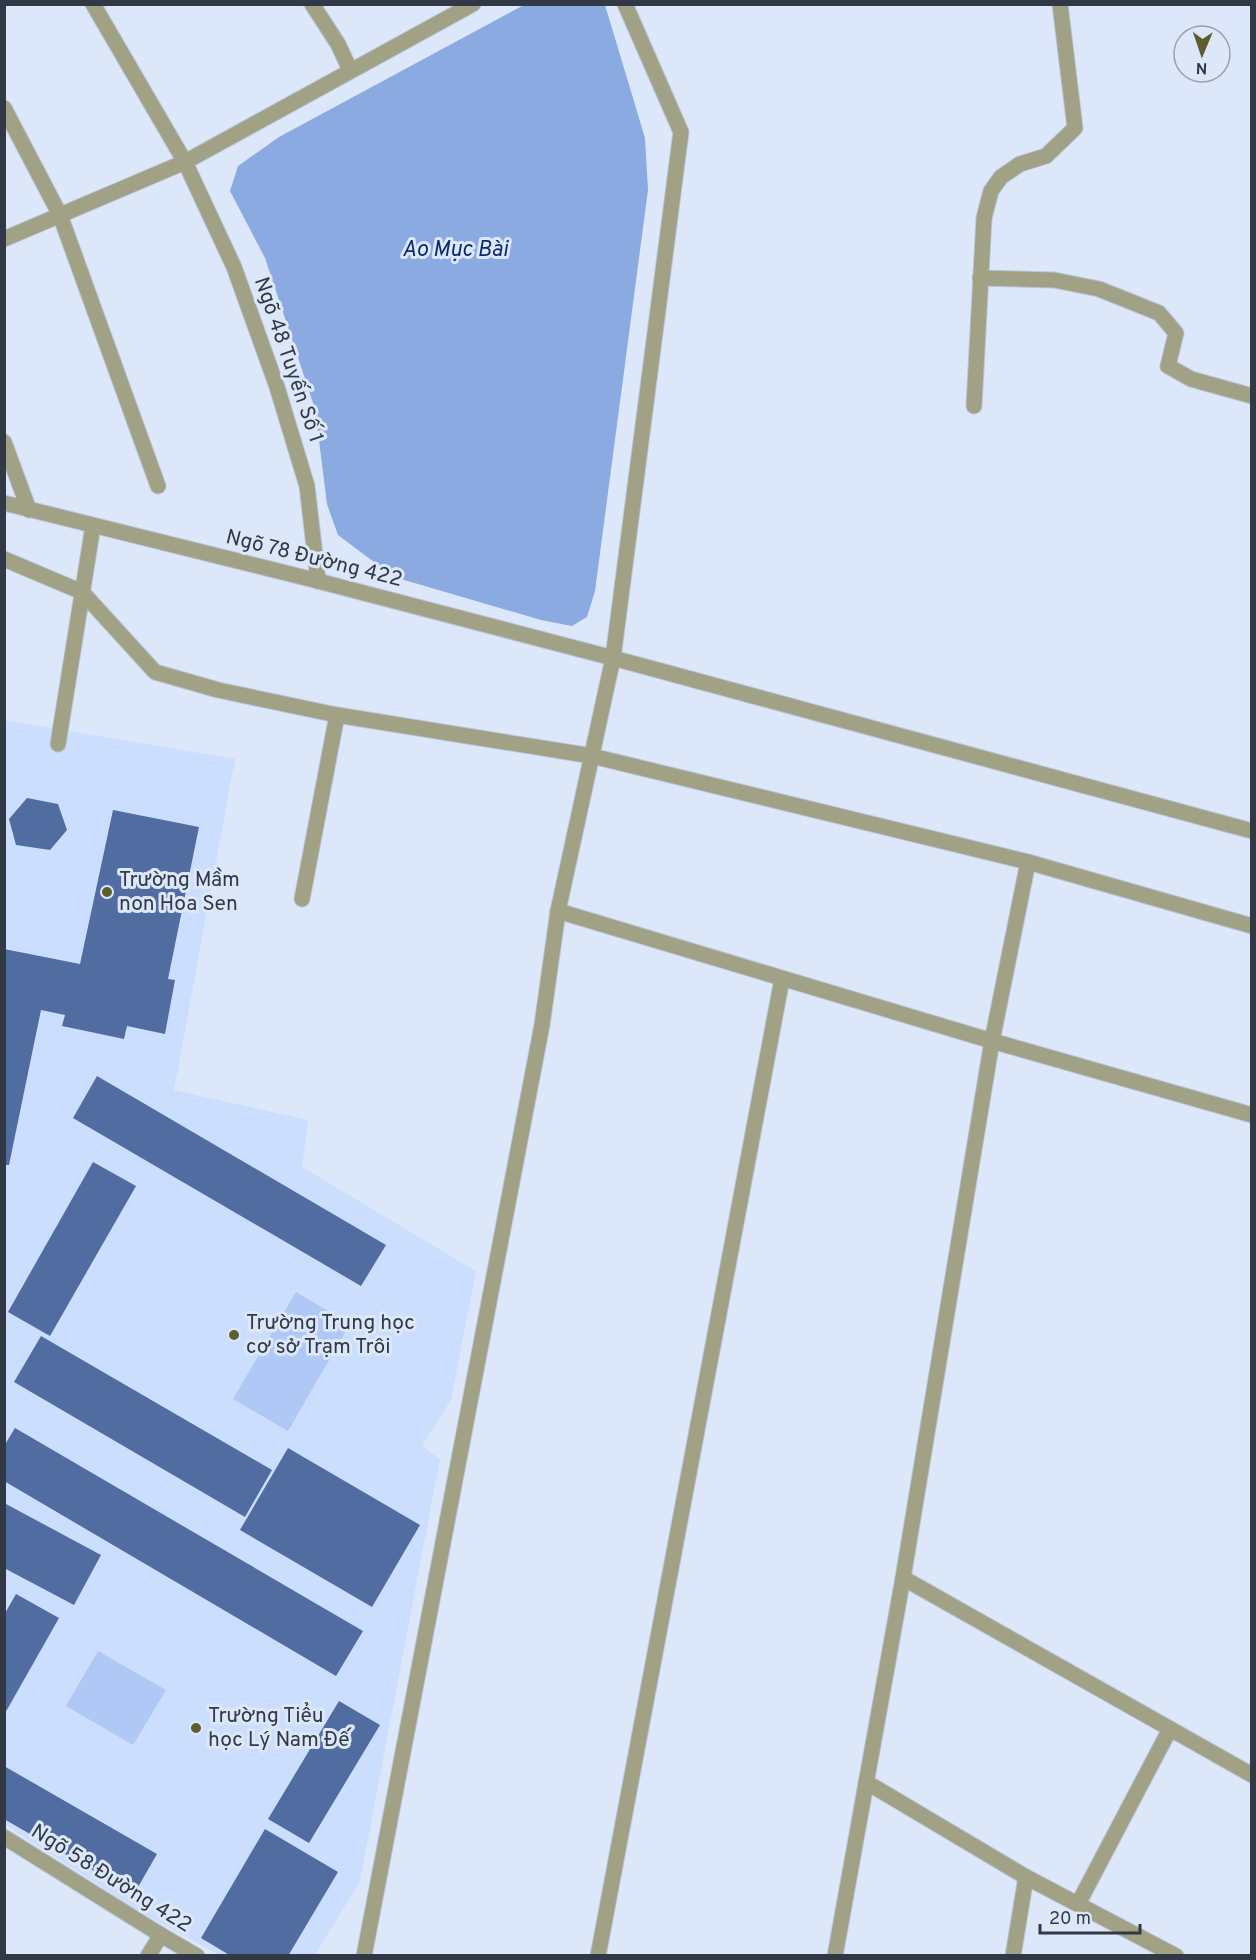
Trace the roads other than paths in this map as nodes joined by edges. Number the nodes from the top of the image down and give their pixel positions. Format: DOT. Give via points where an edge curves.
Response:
graph roads {
  1 [pos="93,4"];
  2 [pos="312,4"];
  3 [pos="474,4"];
  4 [pos="625,4"];
  5 [pos="1060,4"];
  6 [pos="350,70"];
  7 [pos="4,108"];
  8 [pos="185,162"];
  9 [pos="60,215"];
  10 [pos="4,239"];
  11 [pos="980,278"];
  12 [pos="1251,396"];
  13 [pos="974,406"];
  14 [pos="4,442"];
  15 [pos="158,486"];
  16 [pos="4,503"];
  17 [pos="29,510"];
  18 [pos="93,526"];
  19 [pos="4,559"];
  20 [pos="318,581"];
  21 [pos="82,592"];
  22 [pos="613,658"];
  23 [pos="337,715"];
  24 [pos="58,744"];
  25 [pos="592,756"];
  26 [pos="1251,831"];
  27 [pos="1028,862"];
  28 [pos="302,899"];
  29 [pos="558,911"];
  30 [pos="1251,926"];
  31 [pos="782,979"];
  32 [pos="992,1041"];
  33 [pos="1251,1116"];
  34 [pos="903,1578"];
  35 [pos="1170,1729"];
  36 [pos="1251,1775"];
  37 [pos="866,1782"];
  38 [pos="4,1837"];
  39 [pos="1026,1877"];
  40 [pos="1078,1904"];
  41 [pos="161,1935"];
  42 [pos="148,1956"];
  43 [pos="197,1956"];
  44 [pos="364,1956"];
  45 [pos="598,1956"];
  46 [pos="835,1956"];
  47 [pos="1013,1956"];
  48 [pos="1176,1956"];
  1 -- 8 [label="street, Ngõ 48 Tuyến Số 1"];
  2 -- 6 [label="street"];
  3 -- 6 [label="street"];
  4 -- 22 [label="street" via="681,132"];
  5 -- 11 [label="street" via="1075,128 1046,156 1020,164 1001,177 991,191 984,218"];
  6 -- 8 [label="street"];
  7 -- 9 [label="street"];
  8 -- 9 [label="street"];
  8 -- 20 [label="street, Ngõ 48 Tuyến Số 1" via="234,267 277,387 307,486"];
  9 -- 10 [label="street"];
  9 -- 15 [label="street"];
  11 -- 12 [label="street" via="1054,280 1099,289 1159,314 1176,333 1168,366 1191,380"];
  11 -- 13 [label="street"];
  14 -- 17 [label="street"];
  16 -- 17 [label="street, Ngõ 78 Đường 422"];
  17 -- 18 [label="street, Ngõ 78 Đường 422"];
  18 -- 20 [label="street, Ngõ 78 Đường 422"];
  18 -- 21 [label="street"];
  19 -- 21 [label="street"];
  20 -- 22 [label="street, Ngõ 78 Đường 422"];
  21 -- 23 [label="street" via="155,672 218,690"];
  21 -- 24 [label="street"];
  22 -- 25 [label="street"];
  22 -- 26 [label="street, Ngõ 78 Đường 422"];
  23 -- 25 [label="street"];
  23 -- 28 [label="street"];
  25 -- 27 [label="street"];
  25 -- 29 [label="street"];
  27 -- 30 [label="street"];
  27 -- 32 [label="street"];
  29 -- 31 [label="street"];
  29 -- 44 [label="street" via="542,1025"];
  31 -- 32 [label="street"];
  31 -- 45 [label="street"];
  32 -- 33 [label="street"];
  32 -- 34 [label="street"];
  34 -- 35 [label="street"];
  34 -- 37 [label="street"];
  35 -- 36 [label="street"];
  35 -- 40 [label="street"];
  37 -- 39 [label="street"];
  37 -- 46 [label="street"];
  38 -- 41 [label="street, Ngõ 58 Đường 422"];
  39 -- 40 [label="street"];
  39 -- 47 [label="street"];
  40 -- 48 [label="street"];
  41 -- 42 [label="street, Ngõ 58 Đường 422"];
  41 -- 43 [label="street, Ngõ 58 Đường 422"];
}
